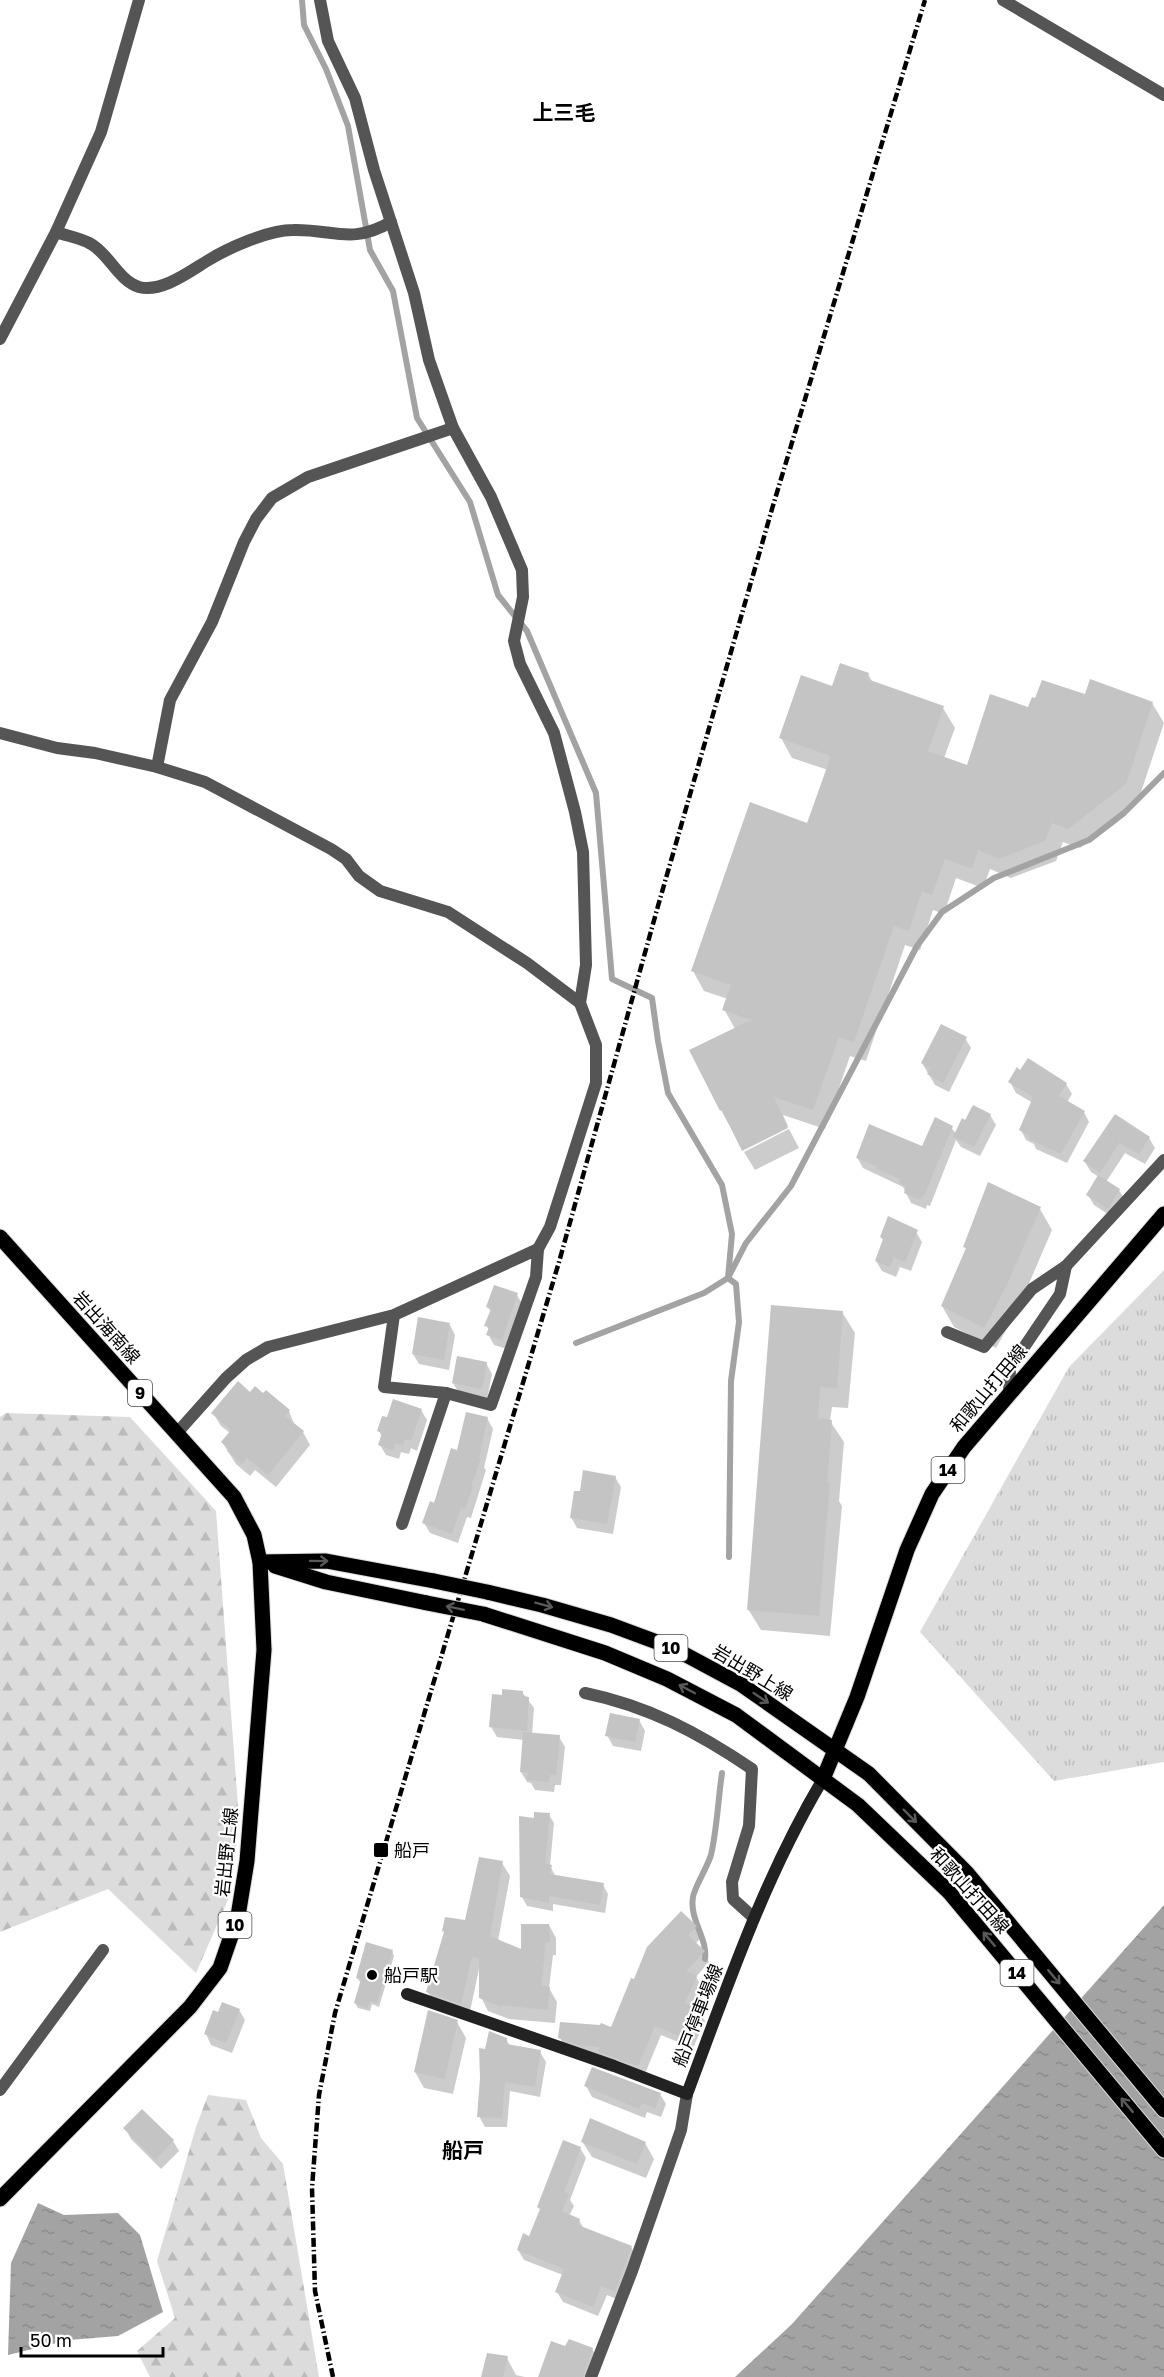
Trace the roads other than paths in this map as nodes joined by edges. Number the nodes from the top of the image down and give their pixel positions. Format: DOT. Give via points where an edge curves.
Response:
graph roads {
  1 [pos="139,0"];
  2 [pos="320,0"];
  3 [pos="1003,0"];
  4 [pos="1164,94"];
  5 [pos="391,222"];
  6 [pos="56,232"];
  7 [pos="0,339"];
  8 [pos="453,428"];
  9 [pos="0,733"];
  10 [pos="157,766"];
  11 [pos="580,1004"];
  12 [pos="1164,1160"];
  13 [pos="1164,1214"];
  14 [pos="0,1237"];
  15 [pos="538,1249"];
  16 [pos="1066,1266"];
  17 [pos="394,1315"];
  18 [pos="947,1332"];
  19 [pos="446,1393"];
  20 [pos="1009,1393"];
  21 [pos="176,1434"];
  22 [pos="402,1524"];
  23 [pos="260,1562"];
  24 [pos="585,1693"];
  25 [pos="836,1749"];
  26 [pos="823,1779"];
  27 [pos="753,1918"];
  28 [pos="103,1950"];
  29 [pos="407,1994"];
  30 [pos="0,2090"];
  31 [pos="687,2094"];
  32 [pos="1164,2110"];
  33 [pos="1164,2150"];
  34 [pos="0,2199"];
  35 [pos="591,2377"];
  1 -- 6 [label="street" via="101,132"];
  2 -- 5 [label="street" via="328,41 355,98"];
  3 -- 4 [label="street"];
  5 -- 6 [label="street" via="356,236 290,229 253,239 157,286 139,286 91,244"];
  5 -- 8 [label="street" via="414,293 429,360"];
  6 -- 7 [label="street"];
  8 -- 10 [label="street" via="308,477 272,498 252,526 212,622 170,700"];
  8 -- 11 [label="street" via="491,497 522,570 523,597 514,641 520,664 554,733 583,852 586,965"];
  9 -- 10 [label="street"];
  10 -- 11 [label="street" via="205,782 332,849 380,891 448,912"];
  11 -- 15 [label="street" via="596,1045 596,1083 550,1227"];
  12 -- 16 [label="street"];
  13 -- 20 [label="main road, 和歌山打田線 / 14"];
  14 -- 21 [label="main road, 岩出海南線 / 9"];
  15 -- 17 [label="street"];
  15 -- 19 [label="street" via="536,1277 491,1405"];
  16 -- 18 [label="street" via="1032,1289 984,1347"];
  16 -- 20 [label="street" via="1060,1294 1010,1368"];
  17 -- 19 [label="street" via="384,1387"];
  17 -- 21 [label="street" via="268,1347 226,1378"];
  19 -- 22 [label="street"];
  20 -- 25 [label="main road, 和歌山打田線 / 14" via="964,1447 932,1494 907,1550"];
  21 -- 23 [label="main road, 岩出海南線 / 9" via="234,1497 254,1535"];
  23 -- 25 [label="main road, 岩出野上線 / 10, one-way, bridge" via="326,1561 487,1592 611,1625 673,1648 742,1685"];
  26 -- 23 [label="main road, 10, one-way, bridge" via="736,1715 667,1679 605,1653 483,1614 326,1582"];
  23 -- 34 [label="main road, 岩出野上線 / 10" via="264,1650 247,1861 238,1916 220,1968 190,2007"];
  24 -- 27 [label="street" via="669,1719 752,1769 749,1826 732,1882 733,1899"];
  25 -- 26 [label="main road, 和歌山打田線 / 14"];
  25 -- 32 [label="main road, 和歌山打田線 / 14, one-way" via="869,1774 967,1873"];
  26 -- 27 [label="main road, 船戸停車場線"];
  33 -- 26 [label="main road, 和歌山打田線 / 14, one-way" via="949,1892 858,1805"];
  27 -- 31 [label="main road, 船戸停車場線"];
  28 -- 30 [label="street"];
  29 -- 31 [label="main road, 船戸停車場線"];
  31 -- 35 [label="street" via="681,2130"];
}
